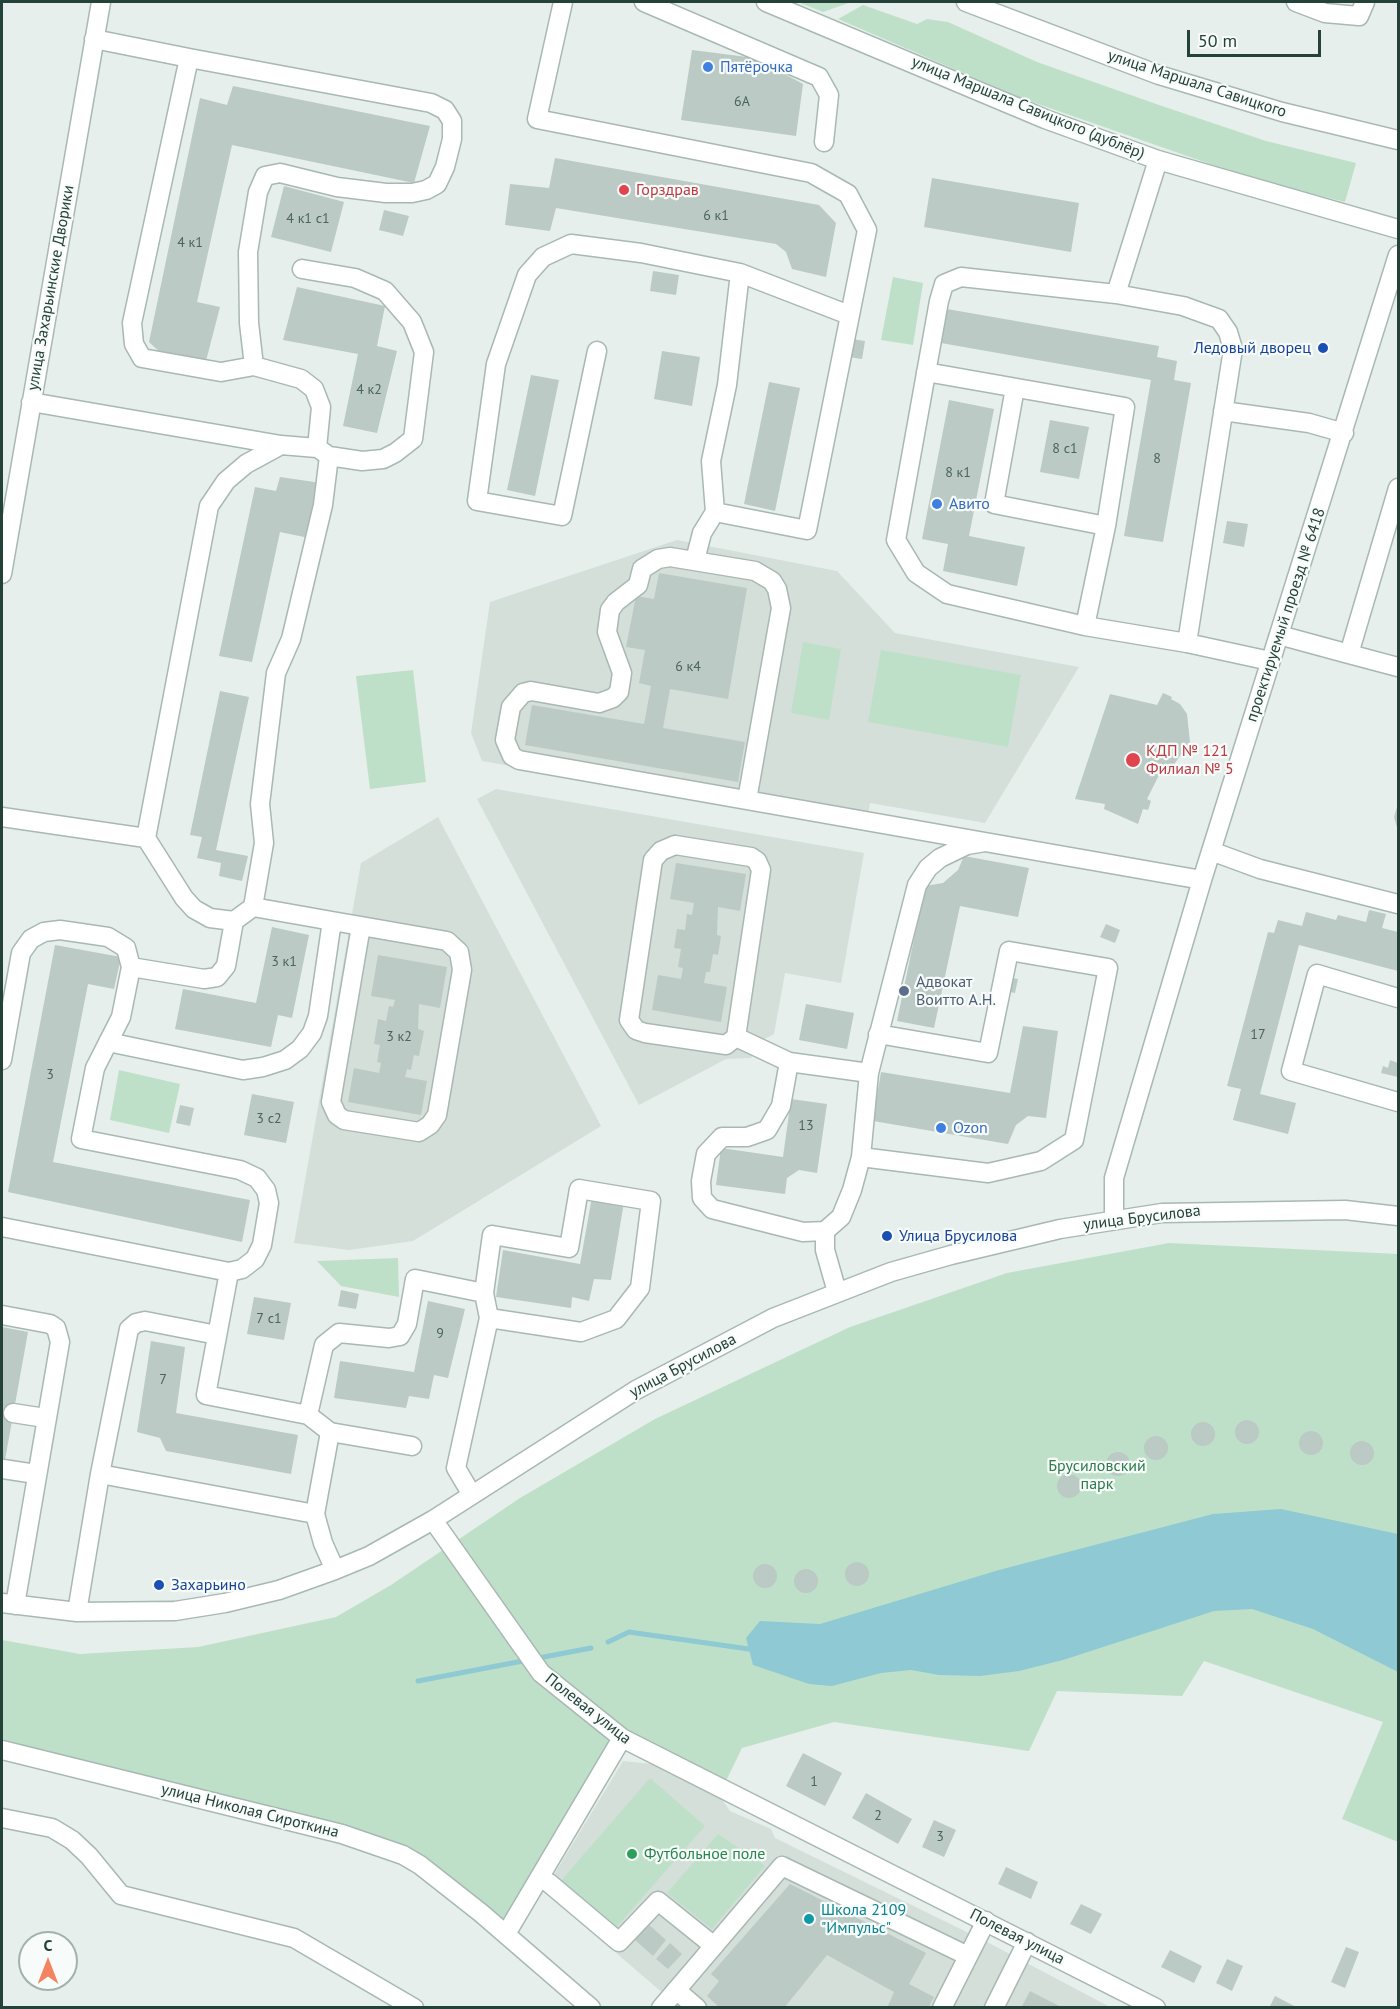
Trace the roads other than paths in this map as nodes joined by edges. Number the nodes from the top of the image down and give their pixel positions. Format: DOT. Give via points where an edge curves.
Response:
graph roads {
  1 [pos="100,2"];
  2 [pos="563,2"];
  3 [pos="644,2"];
  4 [pos="766,2"];
  5 [pos="966,2"];
  6 [pos="1296,2"];
  7 [pos="1362,9"];
  8 [pos="94,39"];
  9 [pos="189,58"];
  10 [pos="1398,140"];
  11 [pos="824,142"];
  12 [pos="1158,160"];
  13 [pos="1398,229"];
  14 [pos="1398,255"];
  15 [pos="302,269"];
  16 [pos="740,273"];
  17 [pos="1116,294"];
  18 [pos="849,315"];
  19 [pos="597,351"];
  20 [pos="254,366"];
  21 [pos="926,372"];
  22 [pos="1015,388"];
  23 [pos="31,402"];
  24 [pos="1223,411"];
  25 [pos="1344,433"];
  26 [pos="281,445"];
  27 [pos="323,452"];
  28 [pos="1398,488"];
  29 [pos="715,512"];
  30 [pos="1106,526"];
  31 [pos="695,560"];
  32 [pos="2,574"];
  33 [pos="1085,626"];
  34 [pos="1279,635"];
  35 [pos="1187,643"];
  36 [pos="1348,654"];
  37 [pos="1270,661"];
  38 [pos="1398,667"];
  39 [pos="747,800"];
  40 [pos="2,817"];
  41 [pos="146,838"];
  42 [pos="985,842"];
  43 [pos="1211,851"];
  44 [pos="1202,880"];
  45 [pos="1398,904"];
  46 [pos="253,907"];
  47 [pos="234,921"];
  48 [pos="332,921"];
  49 [pos="361,926"];
  50 [pos="131,967"];
  51 [pos="1398,998"];
  52 [pos="878,1034"];
  53 [pos="736,1037"];
  54 [pos="108,1042"];
  55 [pos="2,1060"];
  56 [pos="789,1062"];
  57 [pos="869,1073"];
  58 [pos="1398,1102"];
  59 [pos="861,1157"];
  60 [pos="1398,1216"];
  61 [pos="1114,1219"];
  62 [pos="2,1227"];
  63 [pos="825,1231"];
  64 [pos="229,1272"];
  65 [pos="837,1292"];
  66 [pos="484,1293"];
  67 [pos="2,1315"];
  68 [pos="489,1318"];
  69 [pos="217,1335"];
  70 [pos="13,1413"];
  71 [pos="308,1415"];
  72 [pos="45,1419"];
  73 [pos="330,1432"];
  74 [pos="412,1446"];
  75 [pos="3,1469"];
  76 [pos="36,1474"];
  77 [pos="100,1474"];
  78 [pos="472,1495"];
  79 [pos="315,1514"];
  80 [pos="433,1520"];
  81 [pos="336,1570"];
  82 [pos="8,1604"];
  83 [pos="77,1612"];
  84 [pos="622,1738"];
  85 [pos="2,1750"];
  86 [pos="2,1818"];
  87 [pos="549,1883"];
  88 [pos="986,1920"];
  89 [pos="506,1934"];
  90 [pos="1027,1941"];
  91 [pos="714,1946"];
  92 [pos="968,1956"];
  93 [pos="676,1990"];
  94 [pos="414,2007"];
  95 [pos="591,2007"];
  96 [pos="661,2007"];
  97 [pos="697,2007"];
  98 [pos="942,2007"];
  99 [pos="994,2007"];
  100 [pos="1156,2007"];
  1 -- 8 [label="street, улица Захарьинские Дворики"];
  2 -- 18 [label="street" via="537,119 811,174 849,195 867,230"];
  3 -- 11 [label="street" via="819,76 829,95"];
  4 -- 12 [label="street, улица Маршала Савицкого (дублёр)" via="1045,119"];
  5 -- 10 [label="street, улица Маршала Савицкого" via="1160,75 1282,112"];
  6 -- 7 [label="street" via="1325,13"];
  8 -- 9 [label="street"];
  8 -- 23 [label="street, улица Захарьинские Дворики"];
  9 -- 20 [label="street" via="132,323 134,344 142,358 221,372"];
  9 -- 20 [label="street" via="431,103 445,110 452,121 445,167 437,184 426,190 386,193 280,173 265,176 258,192 248,252"];
  12 -- 13 [label="street, улица Маршала Савицкого (дублёр)"];
  12 -- 17 [label="street"];
  14 -- 25 [label="street, проектируемый проезд № 6418"];
  15 -- 27 [label="street" via="355,278 385,291 412,322 424,352 413,439 383,459 362,461"];
  16 -- 18 [label="street"];
  16 -- 19 [label="street" via="571,244 543,257 527,276 496,364 477,501 562,516"];
  16 -- 29 [label="street" via="728,385 711,461"];
  17 -- 21 [label="street" via="961,277 944,284"];
  17 -- 24 [label="street" via="1183,306 1219,319 1233,349"];
  18 -- 29 [label="street" via="807,530"];
  20 -- 27 [label="street" via="301,379 314,389 321,407"];
  21 -- 22 [label="street"];
  21 -- 33 [label="street" via="896,540 916,573 947,594"];
  22 -- 30 [label="street" via="994,504"];
  22 -- 30 [label="street" via="1125,407"];
  23 -- 26 [label="street"];
  23 -- 32 [label="street, улица Захарьинские Дворики"];
  24 -- 25 [label="street" via="1309,423"];
  24 -- 35 [label="street"];
  25 -- 34 [label="street, проектируемый проезд № 6418"];
  26 -- 27 [label="street"];
  26 -- 41 [label="street" via="246,464 226,481 209,506"];
  27 -- 46 [label="street" via="323,505 291,639 276,673 260,804 264,843"];
  28 -- 36 [label="street"];
  29 -- 31 [label="street" via="702,533"];
  30 -- 33 [label="street"];
  31 -- 39 [label="street" via="764,575 772,581 780,598"];
  31 -- 39 [label="street" via="670,557 653,561 642,569 635,589 612,606 608,638 620,665 622,684 613,698 599,703 531,691 523,693 511,707 506,746 519,760"];
  33 -- 35 [label="street"];
  34 -- 36 [label="street"];
  34 -- 37 [label="street, проектируемый проезд № 6418"];
  35 -- 37 [label="street"];
  36 -- 38 [label="street"];
  37 -- 43 [label="street, проектируемый проезд № 6418"];
  39 -- 42 [label="street"];
  40 -- 41 [label="street"];
  41 -- 47 [label="street" via="194,909 210,918"];
  42 -- 44 [label="street"];
  42 -- 52 [label="street" via="940,858 917,885"];
  43 -- 44 [label="street, проектируемый проезд № 6418"];
  43 -- 45 [label="street" via="1260,869"];
  44 -- 61 [label="street, проектируемый проезд № 6418" via="1114,1178"];
  46 -- 47 [label="street"];
  46 -- 48 [label="street"];
  47 -- 50 [label="street" via="226,966 217,977 204,980"];
  48 -- 49 [label="street"];
  48 -- 54 [label="street" via="312,1033 285,1060 243,1070"];
  49 -- 49 [label="street" via="331,1102 344,1120 419,1132 430,1125 436,1114 462,960 447,941"];
  50 -- 54 [label="street" via="121,1017"];
  50 -- 55 [label="street" via="126,948 108,937 60,930 31,939 21,953"];
  51 -- 58 [label="street" via="1317,974 1291,1071"];
  52 -- 57 [label="street"];
  52 -- 59 [label="street" via="988,1053 1009,951 1108,968 1074,1140 1041,1161 988,1173"];
  53 -- 53 [label="street" via="760,865 751,857 668,846 653,860 629,1020 636,1030 699,1042 726,1045"];
  53 -- 56 [label="street"];
  54 -- 64 [label="street" via="95,1068 81,1139 240,1170 257,1178 266,1190 269,1203 262,1245 255,1259 242,1269"];
  56 -- 57 [label="street"];
  56 -- 63 [label="street" via="781,1106 767,1130 747,1137 722,1137 706,1154 702,1198 712,1209 803,1232"];
  57 -- 59 [label="street"];
  59 -- 63 [label="street" via="841,1217"];
  60 -- 61 [label="street, улица Брусилова" via="1345,1210 1214,1210"];
  61 -- 65 [label="street, улица Брусилова" via="951,1255"];
  62 -- 64 [label="street"];
  63 -- 65 [label="street" via="825,1250"];
  64 -- 69 [label="street"];
  65 -- 78 [label="street, улица Брусилова" via="773,1318 636,1390"];
  66 -- 68 [label="street"];
  66 -- 68 [label="street" via="492,1235 569,1248 579,1189 651,1201 640,1288 616,1319 581,1332"];
  66 -- 71 [label="street" via="415,1279 407,1324 400,1336 339,1333 324,1345"];
  67 -- 72 [label="street" via="50,1324 59,1334"];
  68 -- 78 [label="street" via="456,1468"];
  69 -- 71 [label="street" via="206,1395"];
  69 -- 77 [label="street" via="144,1321 129,1329"];
  70 -- 72 [label="street"];
  71 -- 73 [label="street"];
  72 -- 76 [label="street"];
  73 -- 74 [label="street"];
  73 -- 79 [label="street"];
  75 -- 76 [label="street"];
  76 -- 82 [label="street"];
  77 -- 79 [label="street"];
  77 -- 83 [label="street"];
  78 -- 80 [label="street, улица Брусилова"];
  79 -- 81 [label="street"];
  80 -- 81 [label="street, улица Брусилова"];
  80 -- 84 [label="street, Полевая улица" via="541,1673"];
  81 -- 83 [label="street, улица Брусилова" via="225,1603 175,1611"];
  82 -- 83 [label="street, улица Брусилова"];
  84 -- 88 [label="street, Полевая улица"];
  84 -- 89 [label="street"];
  85 -- 89 [label="street, улица Николая Сироткина" via="374,1844 420,1865"];
  86 -- 94 [label="street" via="52,1828 72,1840 120,1895 294,1938"];
  87 -- 91 [label="street" via="619,1942 658,1901"];
  88 -- 90 [label="street, Полевая улица"];
  88 -- 92 [label="street"];
  89 -- 95 [label="street, улица Николая Сироткина"];
  90 -- 99 [label="street"];
  90 -- 100 [label="street, Полевая улица"];
  91 -- 92 [label="street" via="782,1866"];
  91 -- 93 [label="street"];
  92 -- 98 [label="street"];
  93 -- 96 [label="street"];
  93 -- 97 [label="street"];
}
